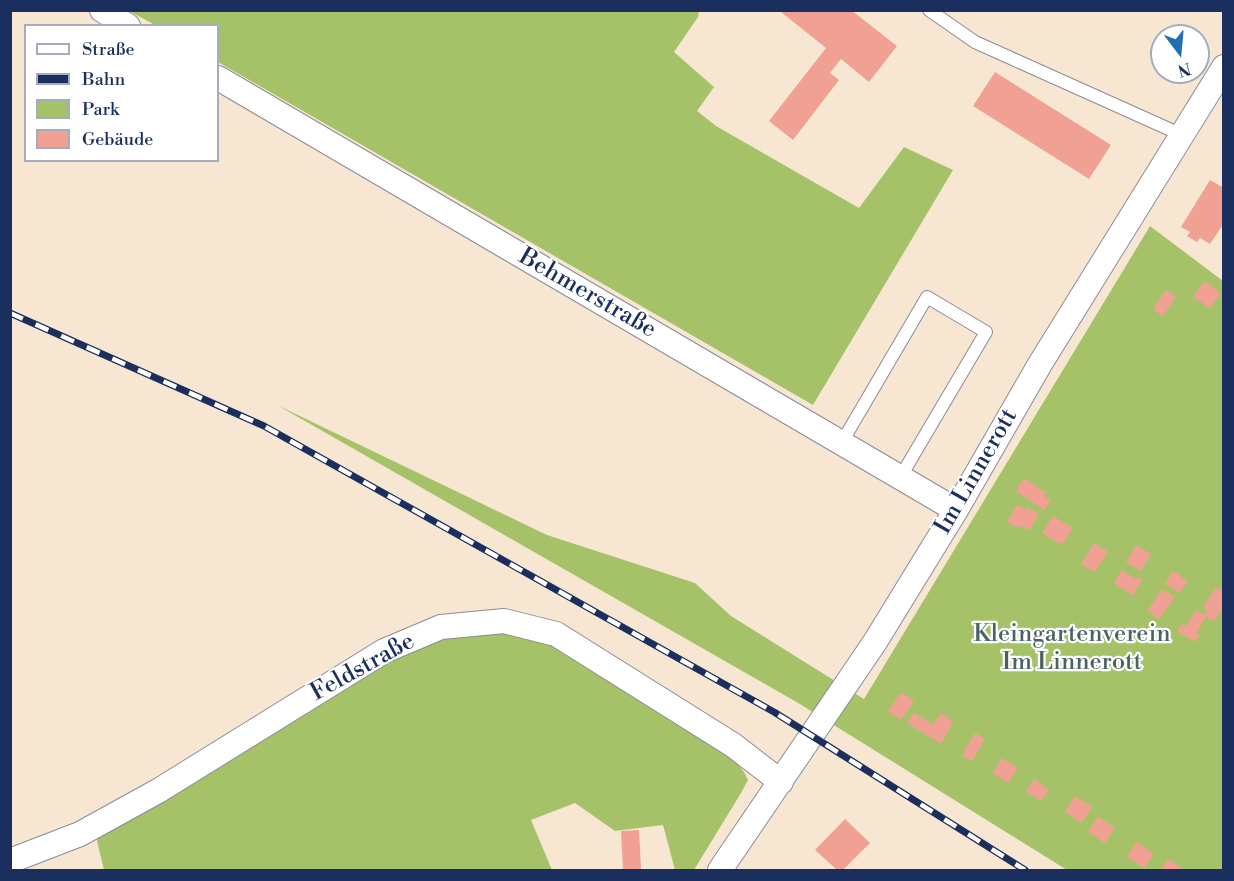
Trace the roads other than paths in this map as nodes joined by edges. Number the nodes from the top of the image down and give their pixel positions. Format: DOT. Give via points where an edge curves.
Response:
graph roads {
  1 [pos="102,10"];
  2 [pos="929,10"];
  3 [pos="125,24"];
  4 [pos="1224,67"];
  5 [pos="219,79"];
  6 [pos="1180,134"];
  7 [pos="842,442"];
  8 [pos="901,476"];
  9 [pos="956,510"];
  10 [pos="781,782"];
  11 [pos="10,861"];
  12 [pos="720,870"];
  1 -- 3 [label="street"];
  2 -- 6 [label="lane" via="975,42"];
  4 -- 6 [label="street, Im Linnerott"];
  5 -- 7 [label="street, Behmerstraße"];
  6 -- 9 [label="street, Im Linnerott"];
  7 -- 8 [label="street, Behmerstraße"];
  7 -- 8 [label="lane" via="927,297 986,332"];
  8 -- 9 [label="street, Behmerstraße"];
  9 -- 10 [label="street, Im Linnerott" via="875,642"];
  10 -- 11 [label="street, Feldstraße" via="733,745 556,634 504,621 441,627 384,651 158,791 80,834"];
  10 -- 12 [label="street, Im Linnerott"];
}
